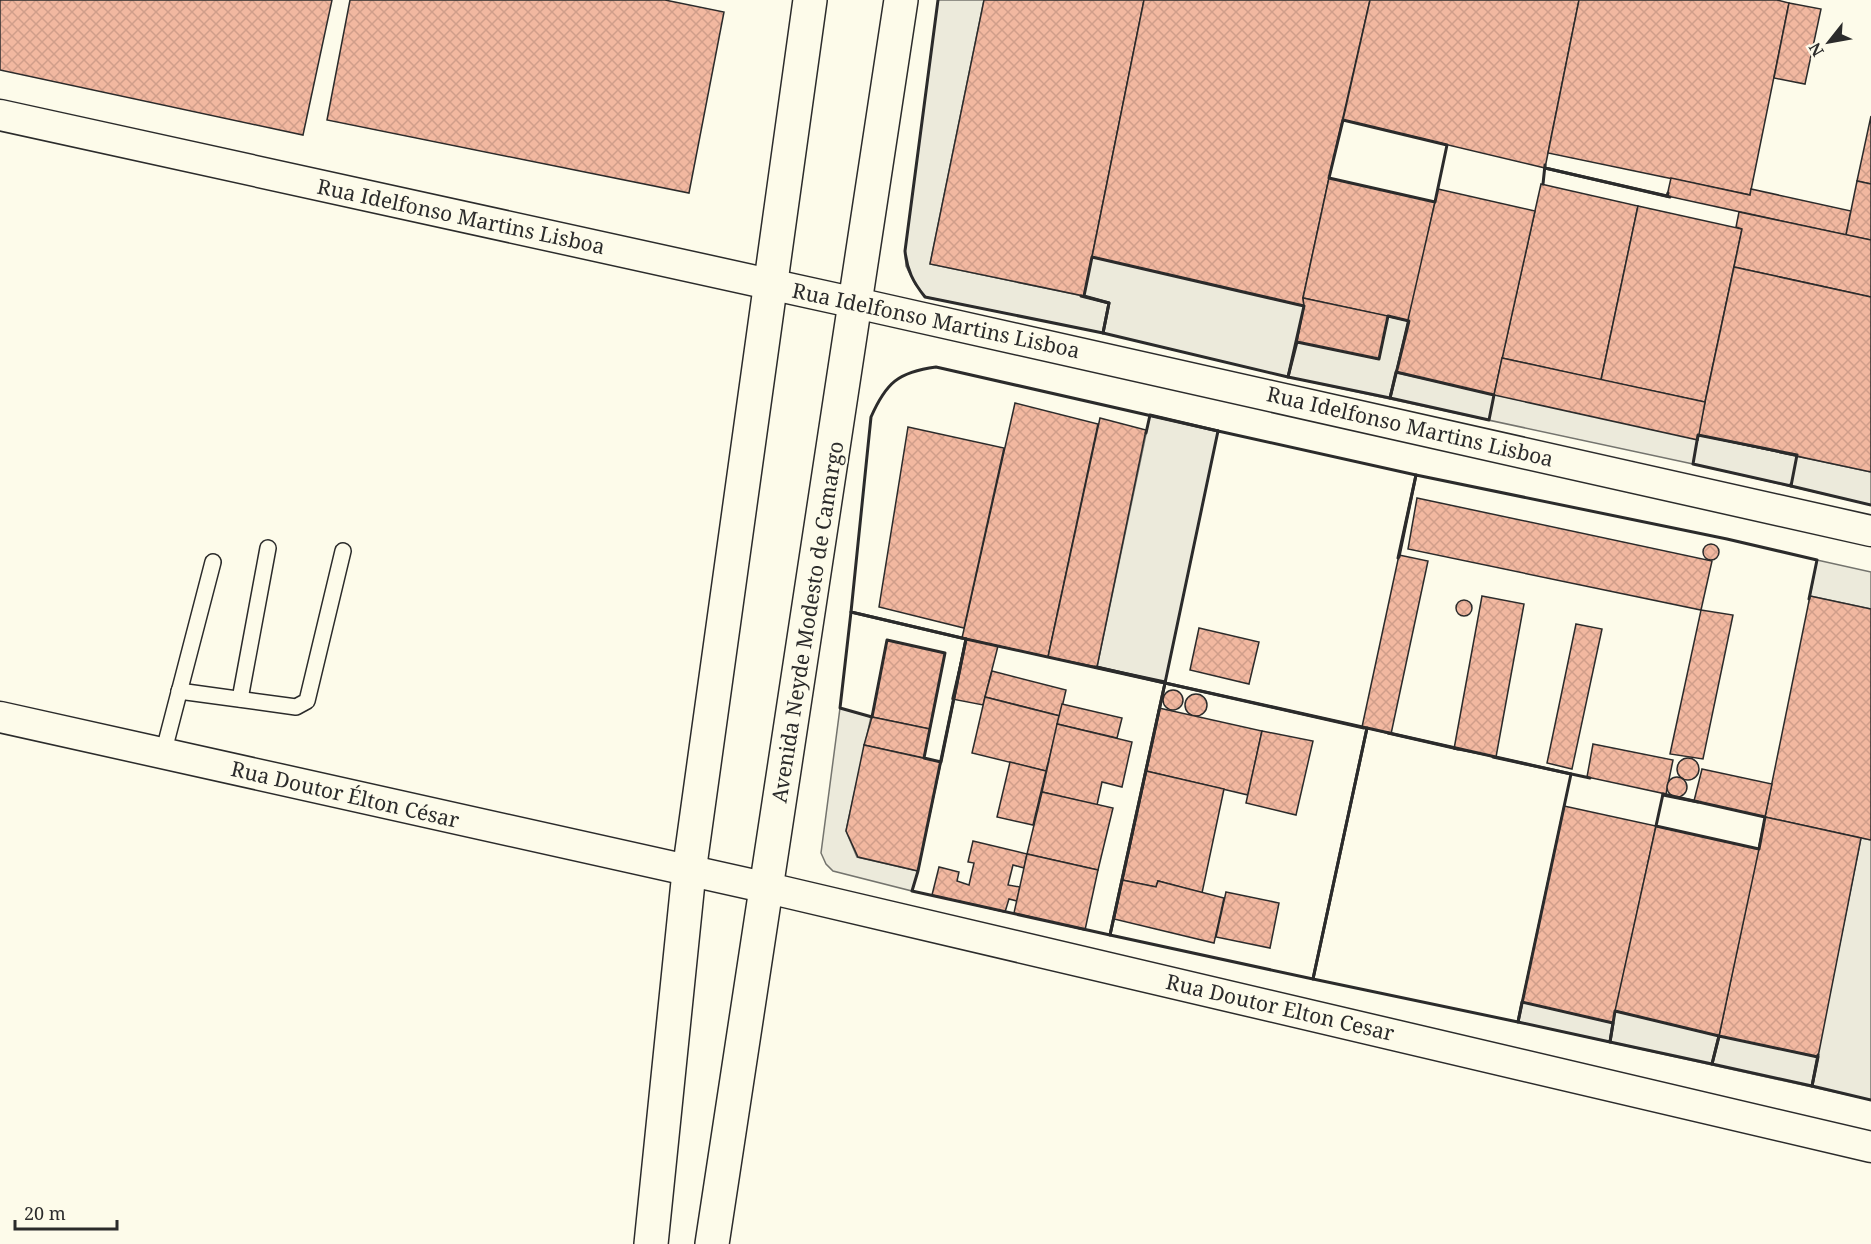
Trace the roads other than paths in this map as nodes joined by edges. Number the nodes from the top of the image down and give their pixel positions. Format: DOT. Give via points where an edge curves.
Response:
graph roads {
  1 [pos="810,0"];
  2 [pos="901,0"];
  3 [pos="0,115"];
  4 [pos="770,285"];
  5 [pos="856,303"];
  6 [pos="1871,531"];
  7 [pos="268,549"];
  8 [pos="343,551"];
  9 [pos="213,562"];
  10 [pos="179,691"];
  11 [pos="240,699"];
  12 [pos="0,717"];
  13 [pos="163,754"];
  14 [pos="689,872"];
  15 [pos="768,888"];
  16 [pos="1871,1146"];
  17 [pos="651,1244"];
  18 [pos="712,1244"];
  1 -- 4 [label="street"];
  2 -- 5 [label="street, Avenida Neyde Modesto de Camargo"];
  3 -- 4 [label="street, Rua Idelfonso Martins Lisboa"];
  4 -- 5 [label="street, Rua Idelfonso Martins Lisboa"];
  4 -- 14 [label="street"];
  5 -- 6 [label="street, Rua Idelfonso Martins Lisboa"];
  5 -- 15 [label="street, Avenida Neyde Modesto de Camargo"];
  7 -- 11 [label="lane"];
  8 -- 11 [label="lane" via="307,701 296,707"];
  9 -- 10 [label="lane"];
  10 -- 11 [label="lane"];
  10 -- 13 [label="lane"];
  12 -- 13 [label="street, Rua Doutor Élton César"];
  13 -- 14 [label="street, Rua Doutor Élton César"];
  14 -- 15 [label="street, Rua Doutor Elton Cesar"];
  14 -- 17 [label="street"];
  15 -- 16 [label="street, Rua Doutor Elton Cesar"];
  15 -- 18 [label="street, Avenida Neyde Modesto de Camargo"];
}
